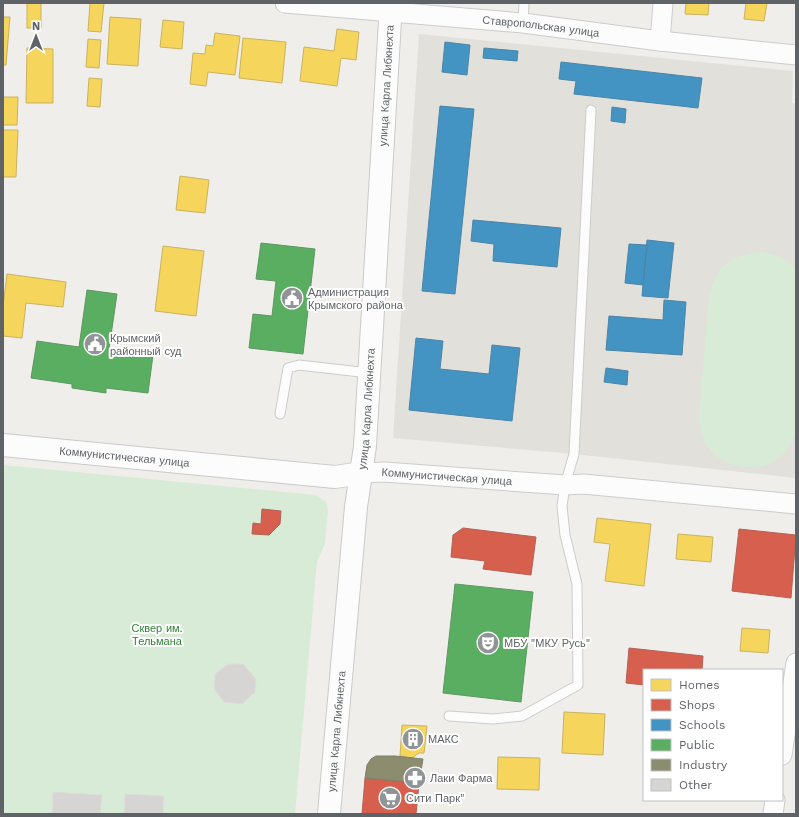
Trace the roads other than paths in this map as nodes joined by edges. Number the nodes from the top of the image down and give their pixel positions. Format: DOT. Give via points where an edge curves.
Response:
graph roads {
  1 [pos="285,3"];
  2 [pos="524,3"];
  3 [pos="663,3"];
  4 [pos="391,8"];
  5 [pos="523,23"];
  6 [pos="660,41"];
  7 [pos="796,55"];
  8 [pos="592,110"];
  9 [pos="369,373"];
  10 [pos="280,414"];
  11 [pos="3,445"];
  12 [pos="362,473"];
  13 [pos="565,485"];
  14 [pos="796,504"];
  15 [pos="796,663"];
  16 [pos="794,689"];
  17 [pos="449,716"];
  18 [pos="783,750"];
  19 [pos="775,801"];
  20 [pos="329,814"];
  21 [pos="773,814"];
  1 -- 4 [label="street, Ставропольская улица"];
  2 -- 5 [label="lane"];
  3 -- 6 [label="street"];
  4 -- 5 [label="street, Ставропольская улица"];
  4 -- 9 [label="main road, улица Карла Либкнехта"];
  5 -- 6 [label="street, Ставропольская улица"];
  6 -- 7 [label="street, Ставропольская улица"];
  8 -- 13 [label="lane" via="574,454"];
  9 -- 10 [label="lane" via="299,365 288,368"];
  9 -- 12 [label="main road, улица Карла Либкнехта"];
  11 -- 12 [label="main road, Коммунистическая улица" via="335,477"];
  12 -- 13 [label="street, Коммунистическая улица" via="384,472"];
  12 -- 20 [label="main road, улица Карла Либкнехта" via="356,506"];
  13 -- 14 [label="street, Коммунистическая улица" via="583,484"];
  13 -- 17 [label="lane" via="562,506 565,535 577,584 578,685 522,716 493,719"];
  15 -- 16 [label="street"];
  16 -- 18 [label="street"];
  19 -- 21 [label="street"];
}
